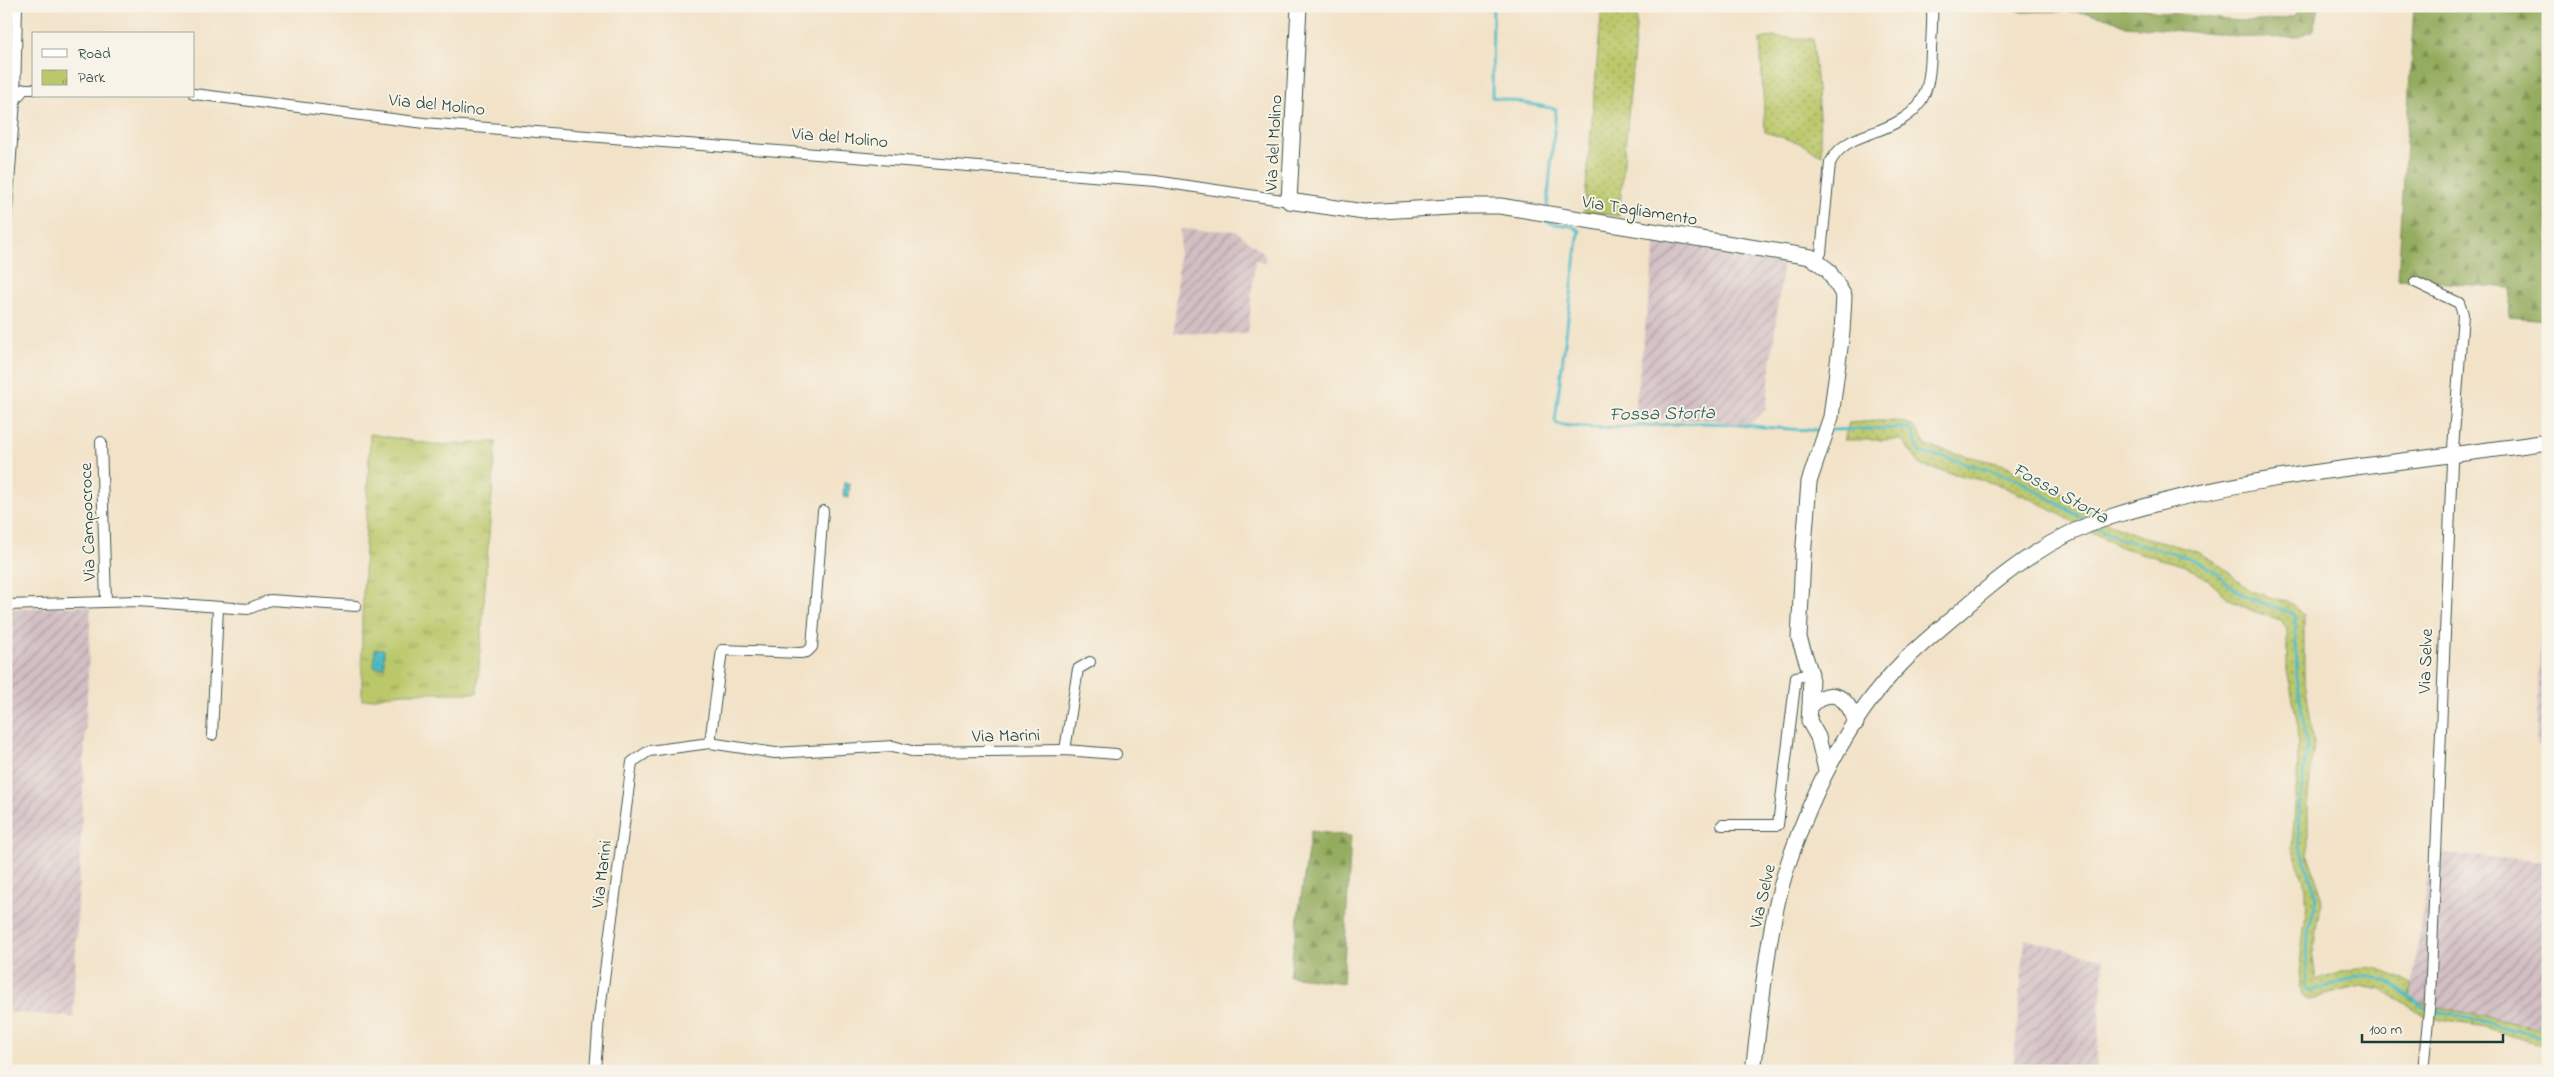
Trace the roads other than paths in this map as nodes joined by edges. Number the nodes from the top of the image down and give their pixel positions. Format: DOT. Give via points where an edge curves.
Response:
graph roads {
  1 [pos="17,6"];
  2 [pos="1299,6"];
  3 [pos="1932,6"];
  4 [pos="32,89"];
  5 [pos="195,94"];
  6 [pos="15,100"];
  7 [pos="1289,201"];
  8 [pos="6,225"];
  9 [pos="1816,259"];
  10 [pos="2415,282"];
  11 [pos="101,442"];
  12 [pos="2548,442"];
  13 [pos="2453,456"];
  14 [pos="823,512"];
  15 [pos="106,601"];
  16 [pos="6,605"];
  17 [pos="356,606"];
  18 [pos="218,608"];
  19 [pos="1090,662"];
  20 [pos="1811,674"];
  21 [pos="1838,697"];
  22 [pos="1875,697"];
  23 [pos="1810,707"];
  24 [pos="1856,723"];
  25 [pos="212,735"];
  26 [pos="1818,737"];
  27 [pos="1846,738"];
  28 [pos="710,743"];
  29 [pos="1065,750"];
  30 [pos="1116,754"];
  31 [pos="1826,770"];
  32 [pos="1722,824"];
  33 [pos="595,1071"];
  34 [pos="1753,1071"];
  35 [pos="2423,1071"];
  1 -- 6 [label="street"];
  2 -- 7 [label="street, Via del Molino"];
  3 -- 9 [label="street" via="1930,70 1925,94 1908,115 1856,138 1834,154 1830,162 1821,253"];
  4 -- 6 [label="street" via="24,89"];
  5 -- 7 [label="street, Via del Molino" via="424,123 1155,181"];
  6 -- 8 [label="street"];
  7 -- 9 [label="street, Via Tagliamento" via="1364,212 1483,205"];
  9 -- 20 [label="street" via="1828,270 1844,296 1831,417 1809,482 1799,638"];
  10 -- 13 [label="street, Via Selve" via="2459,303 2463,314"];
  11 -- 15 [label="street, Via Campocroce"];
  12 -- 13 [label="street"];
  13 -- 22 [label="street" via="2211,490 2077,530 2016,565 1977,596 1901,664"];
  13 -- 35 [label="street, Via Selve" via="2430,1000"];
  14 -- 28 [label="street" via="812,647 800,653 722,650"];
  15 -- 16 [label="street, Via Campocroce"];
  15 -- 18 [label="street, Via Campocroce" via="168,602"];
  17 -- 18 [label="street, Via Campocroce" via="270,600 248,609"];
  18 -- 25 [label="street"];
  19 -- 29 [label="street, Via Marini" via="1078,669"];
  20 -- 21 [label="street"];
  20 -- 23 [label="street"];
  20 -- 32 [label="street" via="1796,677 1778,824"];
  21 -- 22 [label="street"];
  21 -- 23 [label="street" via="1820,699"];
  21 -- 24 [label="street" via="1851,708"];
  22 -- 24 [label="street"];
  23 -- 26 [label="street" via="1809,721"];
  24 -- 27 [label="street"];
  26 -- 27 [label="street"];
  26 -- 31 [label="street"];
  27 -- 31 [label="street, Via Selve"];
  28 -- 29 [label="street, Via Marini" via="775,753 893,746 915,752"];
  28 -- 33 [label="street, Via Marini" via="649,751 632,762 598,1018"];
  29 -- 30 [label="street, Via Marini"];
  31 -- 34 [label="street, Via Selve" via="1788,863 1771,939"];
}
